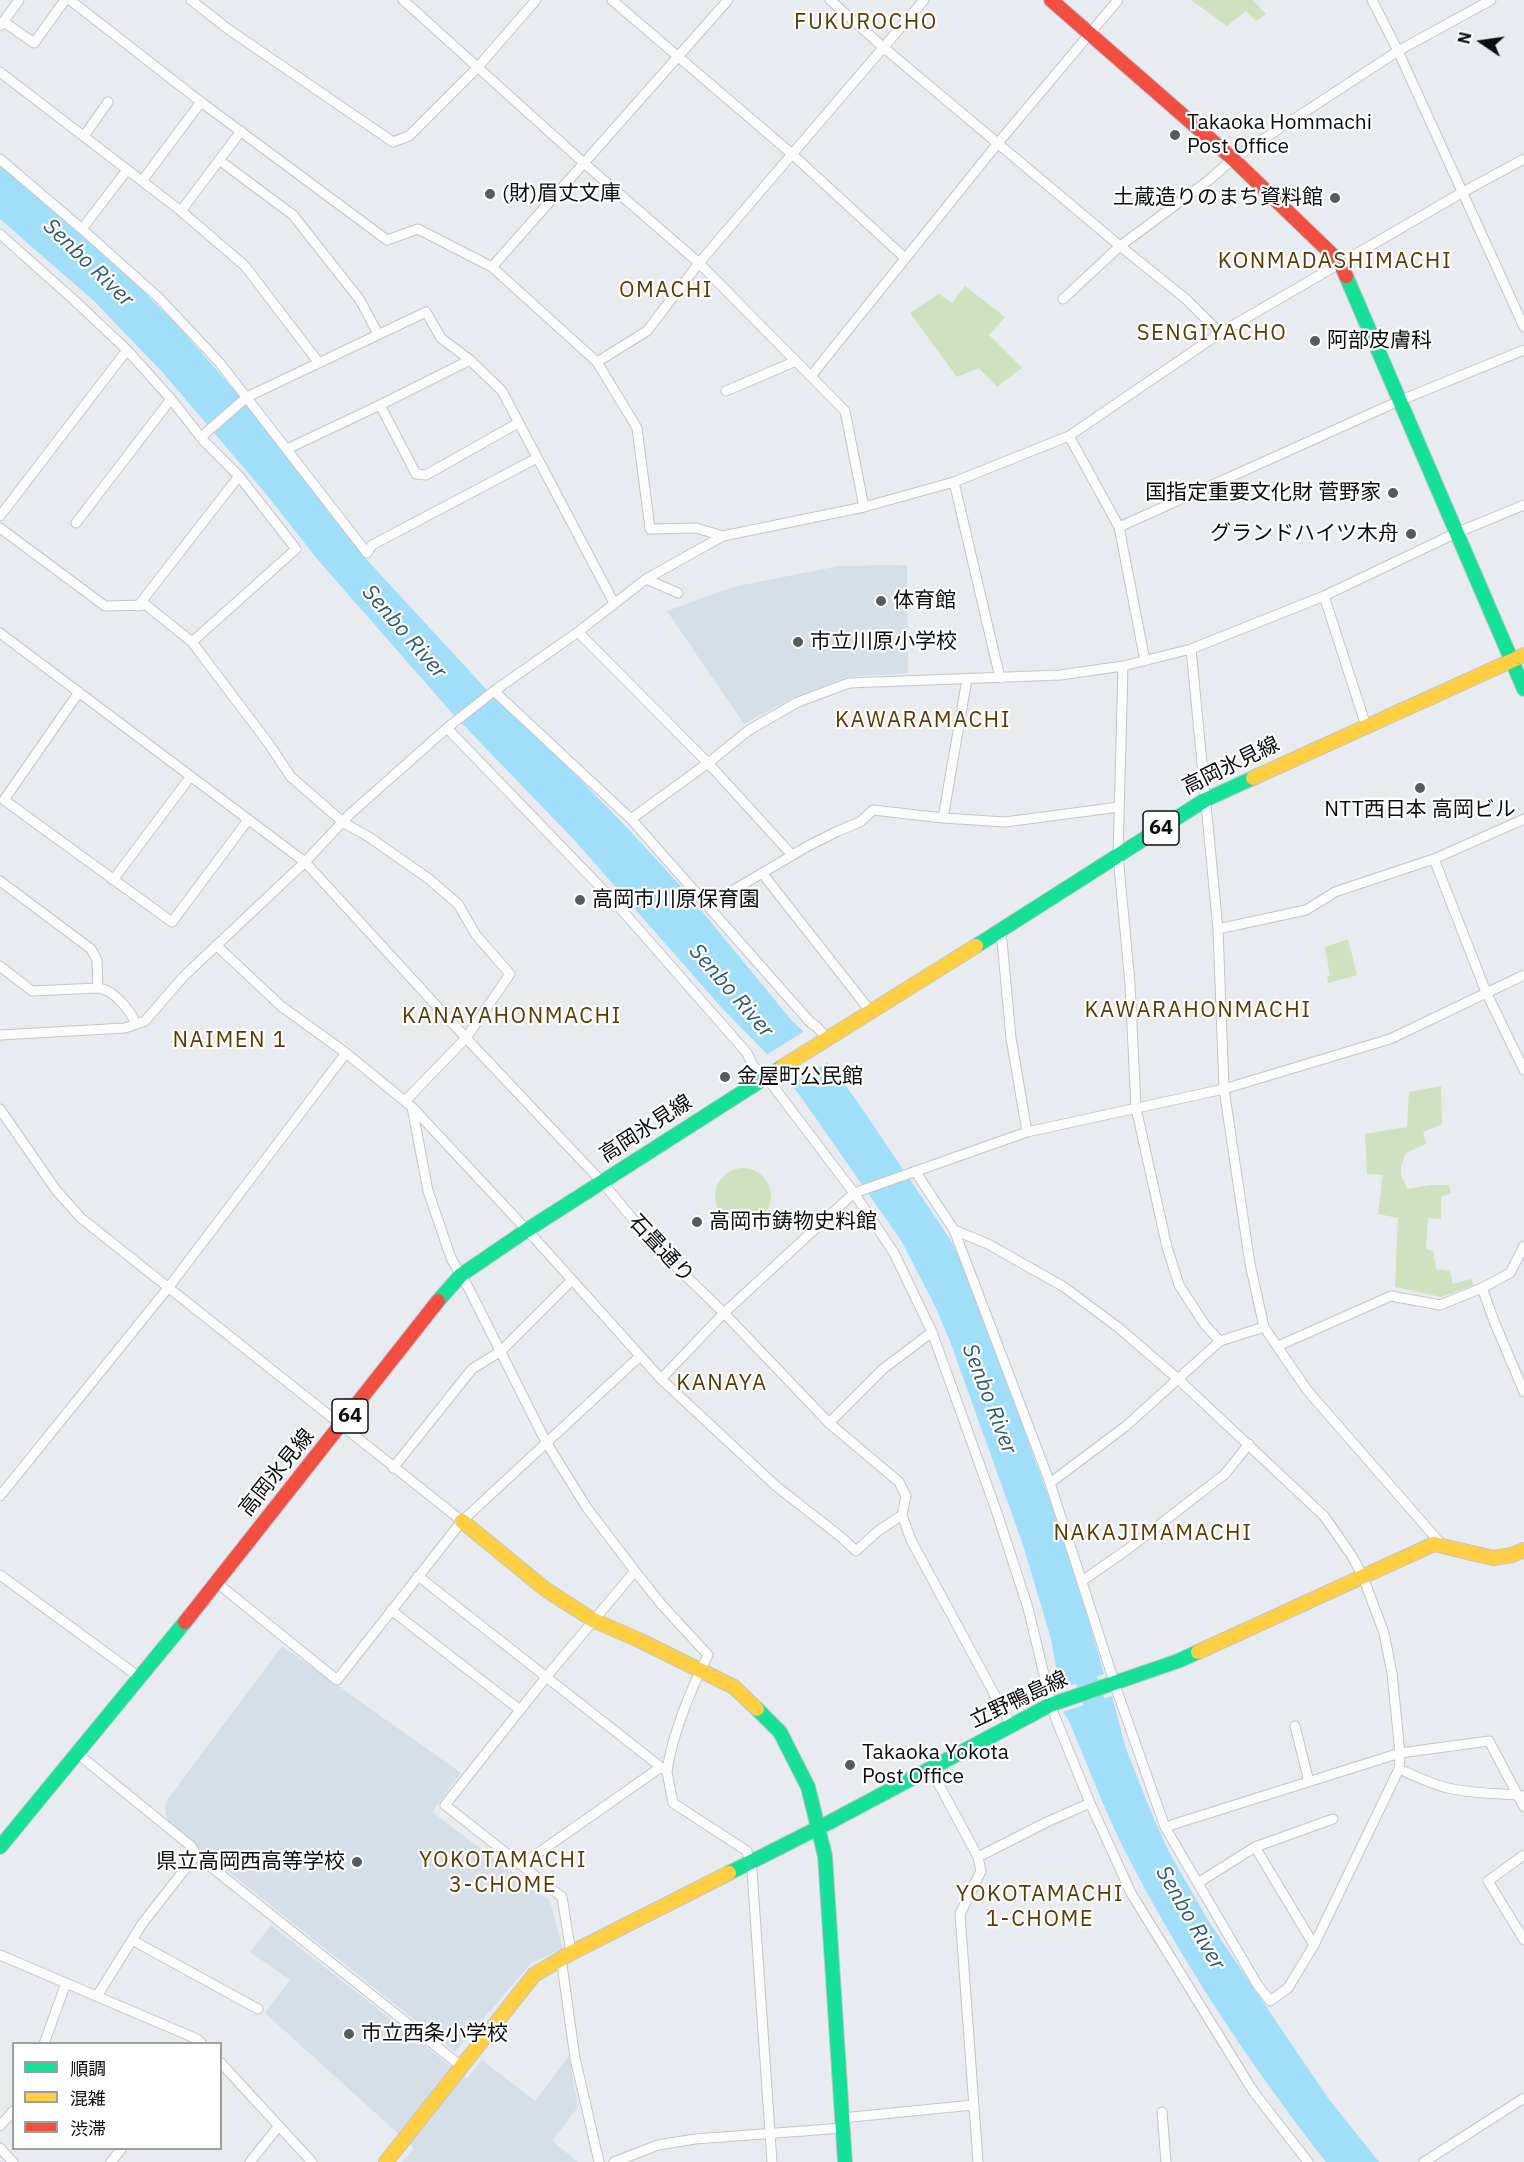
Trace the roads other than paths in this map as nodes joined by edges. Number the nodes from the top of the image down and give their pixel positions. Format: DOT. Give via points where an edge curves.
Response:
graph roads {
  1 [pos="19,0"];
  2 [pos="68,0"];
  3 [pos="191,0"];
  4 [pos="403,0"];
  5 [pos="536,0"];
  6 [pos="612,0"];
  7 [pos="728,0"];
  8 [pos="830,0"];
  9 [pos="924,0"];
  10 [pos="1051,0"];
  11 [pos="1118,0"];
  12 [pos="1372,0"];
  13 [pos="1491,0"];
  14 [pos="2,24"];
  15 [pos="1090,34"];
  16 [pos="883,47"];
  17 [pos="1398,51"];
  18 [pos="677,57"];
  19 [pos="477,68"];
  20 [pos="0,72"];
  21 [pos="108,102"];
  22 [pos="201,102"];
  23 [pos="241,131"];
  24 [pos="84,136"];
  25 [pos="998,143"];
  26 [pos="792,154"];
  27 [pos="0,159"];
  28 [pos="1233,159"];
  29 [pos="1524,159"];
  30 [pos="219,160"];
  31 [pos="585,164"];
  32 [pos="127,170"];
  33 [pos="142,181"];
  34 [pos="1462,192"];
  35 [pos="181,211"];
  36 [pos="82,230"];
  37 [pos="0,234"];
  38 [pos="1120,246"];
  39 [pos="905,258"];
  40 [pos="1340,262"];
  41 [pos="699,263"];
  42 [pos="492,267"];
  43 [pos="1063,299"];
  44 [pos="1524,327"];
  45 [pos="1220,333"];
  46 [pos="378,334"];
  47 [pos="127,350"];
  48 [pos="1524,350"];
  49 [pos="470,360"];
  50 [pos="796,361"];
  51 [pos="597,362"];
  52 [pos="319,363"];
  53 [pos="811,376"];
  54 [pos="726,391"];
  55 [pos="171,399"];
  56 [pos="245,399"];
  57 [pos="1399,401"];
  58 [pos="380,405"];
  59 [pos="518,423"];
  60 [pos="204,434"];
  61 [pos="1069,436"];
  62 [pos="287,449"];
  63 [pos="537,458"];
  64 [pos="239,476"];
  65 [pos="954,482"];
  66 [pos="1524,505"];
  67 [pos="864,507"];
  68 [pos="0,516"];
  69 [pos="76,523"];
  70 [pos="1119,527"];
  71 [pos="0,528"];
  72 [pos="1456,533"];
  73 [pos="723,536"];
  74 [pos="646,579"];
  75 [pos="678,593"];
  76 [pos="1324,596"];
  77 [pos="614,603"];
  78 [pos="138,606"];
  79 [pos="578,632"];
  80 [pos="0,633"];
  81 [pos="192,642"];
  82 [pos="1191,649"];
  83 [pos="1518,658"];
  84 [pos="1145,662"];
  85 [pos="1123,666"];
  86 [pos="1000,678"];
  87 [pos="967,679"];
  88 [pos="1524,689"];
  89 [pos="494,691"];
  90 [pos="79,692"];
  91 [pos="1366,726"];
  92 [pos="449,727"];
  93 [pos="708,763"];
  94 [pos="190,776"];
  95 [pos="1205,800"];
  96 [pos="2,803"];
  97 [pos="1119,807"];
  98 [pos="943,818"];
  99 [pos="631,819"];
  100 [pos="1524,819"];
  101 [pos="248,820"];
  102 [pos="344,823"];
  103 [pos="792,855"];
  104 [pos="1118,855"];
  105 [pos="1434,859"];
  106 [pos="305,862"];
  107 [pos="762,873"];
  108 [pos="113,880"];
  109 [pos="0,881"];
  110 [pos="706,904"];
  111 [pos="1218,929"];
  112 [pos="1001,930"];
  113 [pos="216,945"];
  114 [pos="0,966"];
  115 [pos="1524,975"];
  116 [pos="98,988"];
  117 [pos="1486,992"];
  118 [pos="871,1012"];
  119 [pos="136,1024"];
  120 [pos="0,1035"];
  121 [pos="466,1038"];
  122 [pos="824,1040"];
  123 [pos="346,1053"];
  124 [pos="1524,1070"];
  125 [pos="772,1075"];
  126 [pos="1224,1089"];
  127 [pos="408,1104"];
  128 [pos="1136,1108"];
  129 [pos="0,1109"];
  130 [pos="1027,1132"];
  131 [pos="912,1172"];
  132 [pos="602,1182"];
  133 [pos="857,1192"];
  134 [pos="527,1230"];
  135 [pos="954,1230"];
  136 [pos="1524,1246"];
  137 [pos="461,1275"];
  138 [pos="572,1280"];
  139 [pos="168,1287"];
  140 [pos="1482,1288"];
  141 [pos="723,1313"];
  142 [pos="1264,1327"];
  143 [pos="932,1332"];
  144 [pos="1220,1341"];
  145 [pos="1278,1346"];
  146 [pos="501,1351"];
  147 [pos="639,1357"];
  148 [pos="661,1379"];
  149 [pos="1178,1379"];
  150 [pos="1524,1392"];
  151 [pos="829,1423"];
  152 [pos="341,1426"];
  153 [pos="546,1442"];
  154 [pos="1248,1443"];
  155 [pos="393,1468"];
  156 [pos="1050,1483"];
  157 [pos="0,1496"];
  158 [pos="902,1515"];
  159 [pos="462,1521"];
  160 [pos="1442,1545"];
  161 [pos="1524,1550"];
  162 [pos="635,1572"];
  163 [pos="0,1575"];
  164 [pos="418,1576"];
  165 [pos="1363,1577"];
  166 [pos="1082,1581"];
  167 [pos="216,1582"];
  168 [pos="391,1610"];
  169 [pos="593,1620"];
  170 [pos="701,1670"];
  171 [pos="547,1676"];
  172 [pos="139,1677"];
  173 [pos="1112,1683"];
  174 [pos="1053,1704"];
  175 [pos="520,1710"];
  176 [pos="1011,1725"];
  177 [pos="1295,1726"];
  178 [pos="1400,1753"];
  179 [pos="78,1754"];
  180 [pos="930,1768"];
  181 [pos="1399,1769"];
  182 [pos="664,1770"];
  183 [pos="1309,1782"];
  184 [pos="1521,1796"];
  185 [pos="1090,1803"];
  186 [pos="1524,1807"];
  187 [pos="1333,1819"];
  188 [pos="1165,1827"];
  189 [pos="819,1828"];
  190 [pos="0,1847"];
  191 [pos="1255,1847"];
  192 [pos="196,1856"];
  193 [pos="1524,1856"];
  194 [pos="978,1857"];
  195 [pos="750,1861"];
  196 [pos="521,1865"];
  197 [pos="1198,1883"];
  198 [pos="132,1940"];
  199 [pos="1524,1940"];
  200 [pos="1314,1945"];
  201 [pos="0,1955"];
  202 [pos="566,1955"];
  203 [pos="66,1983"];
  204 [pos="97,1996"];
  205 [pos="258,2009"];
  206 [pos="44,2042"];
  207 [pos="198,2042"];
  208 [pos="222,2064"];
  209 [pos="461,2066"];
  210 [pos="1524,2098"];
  211 [pos="973,2105"];
  212 [pos="12,2112"];
  213 [pos="1162,2112"];
  214 [pos="842,2123"];
  215 [pos="0,2126"];
  216 [pos="278,2127"];
  217 [pos="770,2132"];
  218 [pos="0,2148"];
  219 [pos="120,2150"];
  220 [pos="13,2162"];
  221 [pos="111,2162"];
  222 [pos="250,2162"];
  223 [pos="312,2162"];
  224 [pos="386,2162"];
  225 [pos="599,2162"];
  226 [pos="614,2162"];
  227 [pos="772,2162"];
  228 [pos="845,2162"];
  229 [pos="978,2162"];
  230 [pos="1166,2162"];
  231 [pos="1308,2162"];
  232 [pos="1424,2162"];
  1 -- 14 [label="street"];
  2 -- 14 [label="street" via="34,43"];
  2 -- 22 [label="street"];
  3 -- 19 [label="street" via="393,142 408,136"];
  4 -- 19 [label="street"];
  5 -- 19 [label="street"];
  6 -- 18 [label="street"];
  7 -- 18 [label="street"];
  8 -- 16 [label="street"];
  9 -- 16 [label="street"];
  10 -- 15 [label="main road"];
  11 -- 15 [label="street"];
  12 -- 17 [label="street"];
  13 -- 17 [label="street"];
  15 -- 25 [label="street"];
  15 -- 28 [label="main road"];
  16 -- 25 [label="street"];
  16 -- 26 [label="street"];
  17 -- 28 [label="street"];
  17 -- 34 [label="street"];
  18 -- 26 [label="street"];
  18 -- 31 [label="street"];
  19 -- 31 [label="street"];
  20 -- 24 [label="street"];
  21 -- 24 [label="street"];
  22 -- 23 [label="street"];
  22 -- 33 [label="street"];
  23 -- 30 [label="street"];
  23 -- 42 [label="street" via="387,240 418,229"];
  24 -- 32 [label="street"];
  25 -- 38 [label="street"];
  25 -- 39 [label="street"];
  26 -- 39 [label="street"];
  26 -- 41 [label="street"];
  27 -- 36 [label="street"];
  28 -- 38 [label="street"];
  28 -- 40 [label="main road"];
  29 -- 34 [label="street"];
  30 -- 35 [label="street"];
  30 -- 46 [label="street" via="292,215 360,300"];
  31 -- 41 [label="street"];
  31 -- 42 [label="street"];
  32 -- 33 [label="street"];
  32 -- 36 [label="street"];
  33 -- 35 [label="street"];
  34 -- 40 [label="street"];
  34 -- 44 [label="street"];
  35 -- 52 [label="street" via="245,266"];
  36 -- 56 [label="street" via="159,298 219,362"];
  37 -- 47 [label="street"];
  38 -- 43 [label="street"];
  38 -- 45 [label="street" via="1186,299"];
  39 -- 53 [label="street"];
  40 -- 45 [label="street"];
  40 -- 57 [label="main road"];
  41 -- 50 [label="street"];
  41 -- 51 [label="street" via="647,331"];
  42 -- 51 [label="street"];
  45 -- 61 [label="street"];
  46 -- 49 [label="street" via="426,312 441,338"];
  46 -- 52 [label="street"];
  47 -- 55 [label="street"];
  47 -- 68 [label="street"];
  48 -- 57 [label="street"];
  49 -- 58 [label="street"];
  49 -- 59 [label="street" via="502,391"];
  50 -- 53 [label="street"];
  50 -- 54 [label="street"];
  51 -- 73 [label="street" via="637,428 650,529 696,528"];
  52 -- 56 [label="street"];
  53 -- 67 [label="street" via="845,411"];
  55 -- 60 [label="street"];
  55 -- 69 [label="street"];
  56 -- 60 [label="street"];
  56 -- 62 [label="street"];
  57 -- 70 [label="street"];
  57 -- 72 [label="main road"];
  58 -- 59 [label="street" via="416,474 426,476"];
  58 -- 62 [label="street"];
  59 -- 63 [label="street"];
  60 -- 64 [label="street"];
  61 -- 65 [label="street"];
  61 -- 70 [label="street"];
  62 -- 63 [label="street" via="367,553 372,545"];
  63 -- 77 [label="street"];
  64 -- 78 [label="street"];
  64 -- 81 [label="street" via="296,549"];
  65 -- 67 [label="street"];
  65 -- 86 [label="street"];
  66 -- 72 [label="street"];
  67 -- 73 [label="street"];
  70 -- 84 [label="street"];
  71 -- 78 [label="street" via="105,606"];
  72 -- 76 [label="street"];
  72 -- 83 [label="main road"];
  73 -- 74 [label="street"];
  74 -- 75 [label="street"];
  74 -- 77 [label="street"];
  76 -- 82 [label="street"];
  76 -- 91 [label="street"];
  77 -- 79 [label="street"];
  78 -- 81 [label="street" via="146,605"];
  79 -- 89 [label="street"];
  79 -- 93 [label="street"];
  80 -- 90 [label="street, 石畳通り"];
  81 -- 102 [label="street" via="291,777"];
  82 -- 84 [label="street"];
  82 -- 95 [label="street"];
  83 -- 88 [label="main road"];
  83 -- 91 [label="main road, 高岡氷見線 / 64"];
  84 -- 85 [label="street"];
  85 -- 86 [label="street"];
  85 -- 97 [label="street"];
  86 -- 87 [label="street"];
  87 -- 93 [label="street" via="849,682 798,702 749,730"];
  87 -- 98 [label="street"];
  89 -- 92 [label="street"];
  89 -- 99 [label="street"];
  90 -- 94 [label="street, 石畳通り"];
  90 -- 96 [label="street"];
  91 -- 95 [label="main road, 高岡氷見線 / 64"];
  92 -- 102 [label="street"];
  92 -- 125 [label="street" via="613,900 747,1053 753,1066"];
  93 -- 99 [label="street"];
  93 -- 103 [label="street"];
  94 -- 101 [label="street, 石畳通り"];
  94 -- 108 [label="street"];
  95 -- 104 [label="main road, 高岡氷見線 / 64"];
  95 -- 111 [label="street"];
  96 -- 108 [label="street"];
  97 -- 98 [label="street" via="1005,822"];
  97 -- 104 [label="street"];
  98 -- 103 [label="street" via="873,810 860,822"];
  99 -- 110 [label="street"];
  100 -- 105 [label="street"];
  101 -- 106 [label="street, 石畳通り"];
  101 -- 108 [label="street" via="172,922"];
  102 -- 106 [label="street"];
  102 -- 121 [label="street" via="420,873 458,904 476,935 510,974"];
  103 -- 107 [label="street"];
  104 -- 112 [label="main road, 高岡氷見線 / 64"];
  104 -- 128 [label="street"];
  105 -- 111 [label="street" via="1335,892 1306,910"];
  105 -- 117 [label="street"];
  106 -- 113 [label="street"];
  106 -- 121 [label="street, 石畳通り"];
  107 -- 110 [label="street"];
  107 -- 118 [label="street"];
  109 -- 116 [label="street" via="91,949 97,960"];
  110 -- 122 [label="street" via="817,1027"];
  111 -- 126 [label="street"];
  112 -- 118 [label="main road, 高岡氷見線 / 64"];
  112 -- 130 [label="street" via="1011,1038"];
  113 -- 119 [label="street" via="145,1021"];
  113 -- 123 [label="street" via="281,1006"];
  114 -- 116 [label="street" via="33,991"];
  115 -- 117 [label="street"];
  116 -- 119 [label="street" via="112,995 132,1014"];
  117 -- 124 [label="street"];
  117 -- 126 [label="street" via="1390,1039"];
  118 -- 122 [label="main road, 高岡氷見線 / 64"];
  119 -- 120 [label="street" via="125,1028"];
  121 -- 127 [label="street"];
  121 -- 132 [label="street, 石畳通り"];
  122 -- 125 [label="main road, 64"];
  123 -- 127 [label="street"];
  123 -- 139 [label="street"];
  125 -- 132 [label="main road, 高岡氷見線 / 64"];
  125 -- 133 [label="street"];
  126 -- 128 [label="street"];
  126 -- 142 [label="street" via="1250,1264"];
  127 -- 134 [label="street"];
  127 -- 137 [label="street" via="428,1191 451,1258"];
  128 -- 130 [label="street"];
  128 -- 144 [label="street" via="1179,1285"];
  129 -- 139 [label="street" via="56,1190 81,1218"];
  130 -- 131 [label="street"];
  131 -- 133 [label="street"];
  131 -- 135 [label="street"];
  132 -- 134 [label="main road, 高岡氷見線 / 64"];
  132 -- 141 [label="street, 石畳通り" via="657,1248"];
  133 -- 141 [label="street"];
  133 -- 143 [label="street" via="894,1253"];
  134 -- 137 [label="main road, 高岡氷見線 / 64"];
  134 -- 138 [label="street"];
  135 -- 149 [label="street" via="988,1244 1064,1287"];
  135 -- 156 [label="street"];
  136 -- 140 [label="street" via="1510,1273"];
  137 -- 146 [label="street"];
  137 -- 152 [label="main road, 高岡氷見線 / 64"];
  138 -- 146 [label="street"];
  138 -- 147 [label="street"];
  139 -- 152 [label="street"];
  139 -- 157 [label="street"];
  140 -- 145 [label="street" via="1440,1305 1391,1296"];
  140 -- 150 [label="street"];
  141 -- 148 [label="street"];
  141 -- 151 [label="street, 石畳通り"];
  142 -- 144 [label="street"];
  142 -- 145 [label="street"];
  143 -- 151 [label="street" via="883,1369"];
  143 -- 174 [label="street" via="993,1500 1028,1608"];
  144 -- 149 [label="street"];
  145 -- 160 [label="street" via="1307,1390"];
  146 -- 153 [label="street"];
  146 -- 155 [label="street" via="472,1369"];
  147 -- 148 [label="street"];
  147 -- 153 [label="street"];
  148 -- 158 [label="street" via="776,1486 856,1551"];
  149 -- 154 [label="street"];
  149 -- 156 [label="street" via="1126,1426"];
  151 -- 158 [label="street, 石畳通り" via="899,1482 906,1496"];
  152 -- 155 [label="street"];
  152 -- 167 [label="main road, 高岡氷見線 / 64"];
  153 -- 159 [label="street"];
  153 -- 162 [label="street" via="586,1508"];
  154 -- 165 [label="street" via="1324,1516"];
  154 -- 166 [label="street" via="1225,1474"];
  155 -- 159 [label="street"];
  156 -- 166 [label="street"];
  158 -- 176 [label="street, 石畳通り" via="911,1540"];
  159 -- 164 [label="street"];
  159 -- 169 [label="main road" via="545,1589"];
  160 -- 161 [label="main road" via="1493,1558"];
  160 -- 165 [label="main road, 立野鴨島線" via="1434,1544"];
  162 -- 169 [label="street"];
  162 -- 170 [label="street" via="708,1655"];
  163 -- 172 [label="street"];
  164 -- 168 [label="street"];
  164 -- 171 [label="street"];
  165 -- 173 [label="main road, 立野鴨島線" via="1178,1661"];
  165 -- 178 [label="street" via="1384,1633"];
  166 -- 173 [label="street"];
  167 -- 168 [label="street" via="337,1680"];
  167 -- 172 [label="main road, 高岡氷見線 / 64"];
  168 -- 175 [label="street"];
  169 -- 170 [label="main road"];
  169 -- 171 [label="street"];
  170 -- 182 [label="street"];
  170 -- 189 [label="main road" via="734,1687 780,1732 808,1787"];
  171 -- 175 [label="street"];
  171 -- 182 [label="street"];
  172 -- 179 [label="main road, 高岡氷見線 / 64"];
  173 -- 174 [label="main road, 立野鴨島線"];
  173 -- 188 [label="street"];
  174 -- 176 [label="main road, 立野鴨島線"];
  174 -- 185 [label="street"];
  175 -- 196 [label="street" via="445,1805"];
  176 -- 180 [label="main road, 立野鴨島線"];
  177 -- 183 [label="street"];
  178 -- 181 [label="street"];
  178 -- 183 [label="street"];
  178 -- 184 [label="street" via="1489,1741"];
  179 -- 190 [label="main road, 高岡氷見線 / 64"];
  179 -- 192 [label="street" via="192,1846"];
  180 -- 189 [label="main road, 立野鴨島線"];
  180 -- 194 [label="street"];
  181 -- 184 [label="street" via="1447,1788"];
  181 -- 200 [label="street"];
  182 -- 195 [label="street" via="673,1803 747,1851"];
  182 -- 196 [label="street"];
  183 -- 188 [label="street"];
  184 -- 186 [label="street"];
  185 -- 194 [label="street"];
  185 -- 231 [label="street" via="1137,1902 1253,2091"];
  187 -- 191 [label="street"];
  188 -- 197 [label="street"];
  189 -- 195 [label="main road, 立野鴨島線"];
  189 -- 214 [label="main road" via="825,1856"];
  191 -- 197 [label="street"];
  191 -- 200 [label="street"];
  192 -- 198 [label="street"];
  192 -- 209 [label="street"];
  193 -- 199 [label="street" via="1488,1881"];
  194 -- 211 [label="street" via="981,1871 960,1914"];
  195 -- 202 [label="main road, 立野鴨島線"];
  195 -- 217 [label="street"];
  196 -- 202 [label="street" via="562,1897"];
  197 -- 200 [label="street" via="1270,2001 1288,1988"];
  198 -- 204 [label="street"];
  198 -- 205 [label="street"];
  201 -- 203 [label="street"];
  202 -- 209 [label="main road, 立野鴨島線" via="534,1975"];
  202 -- 225 [label="street" via="575,2058"];
  203 -- 204 [label="street"];
  203 -- 206 [label="street"];
  204 -- 207 [label="street"];
  208 -- 216 [label="street"];
  209 -- 224 [label="main road, 立野鴨島線"];
  210 -- 232 [label="street"];
  211 -- 214 [label="street"];
  211 -- 229 [label="street"];
  212 -- 215 [label="street"];
  213 -- 230 [label="street"];
  214 -- 217 [label="street"];
  214 -- 228 [label="main road"];
  216 -- 222 [label="street"];
  216 -- 223 [label="street"];
  217 -- 226 [label="street" via="658,2145"];
  217 -- 227 [label="street"];
  218 -- 220 [label="street"];
  219 -- 221 [label="street"];
}
